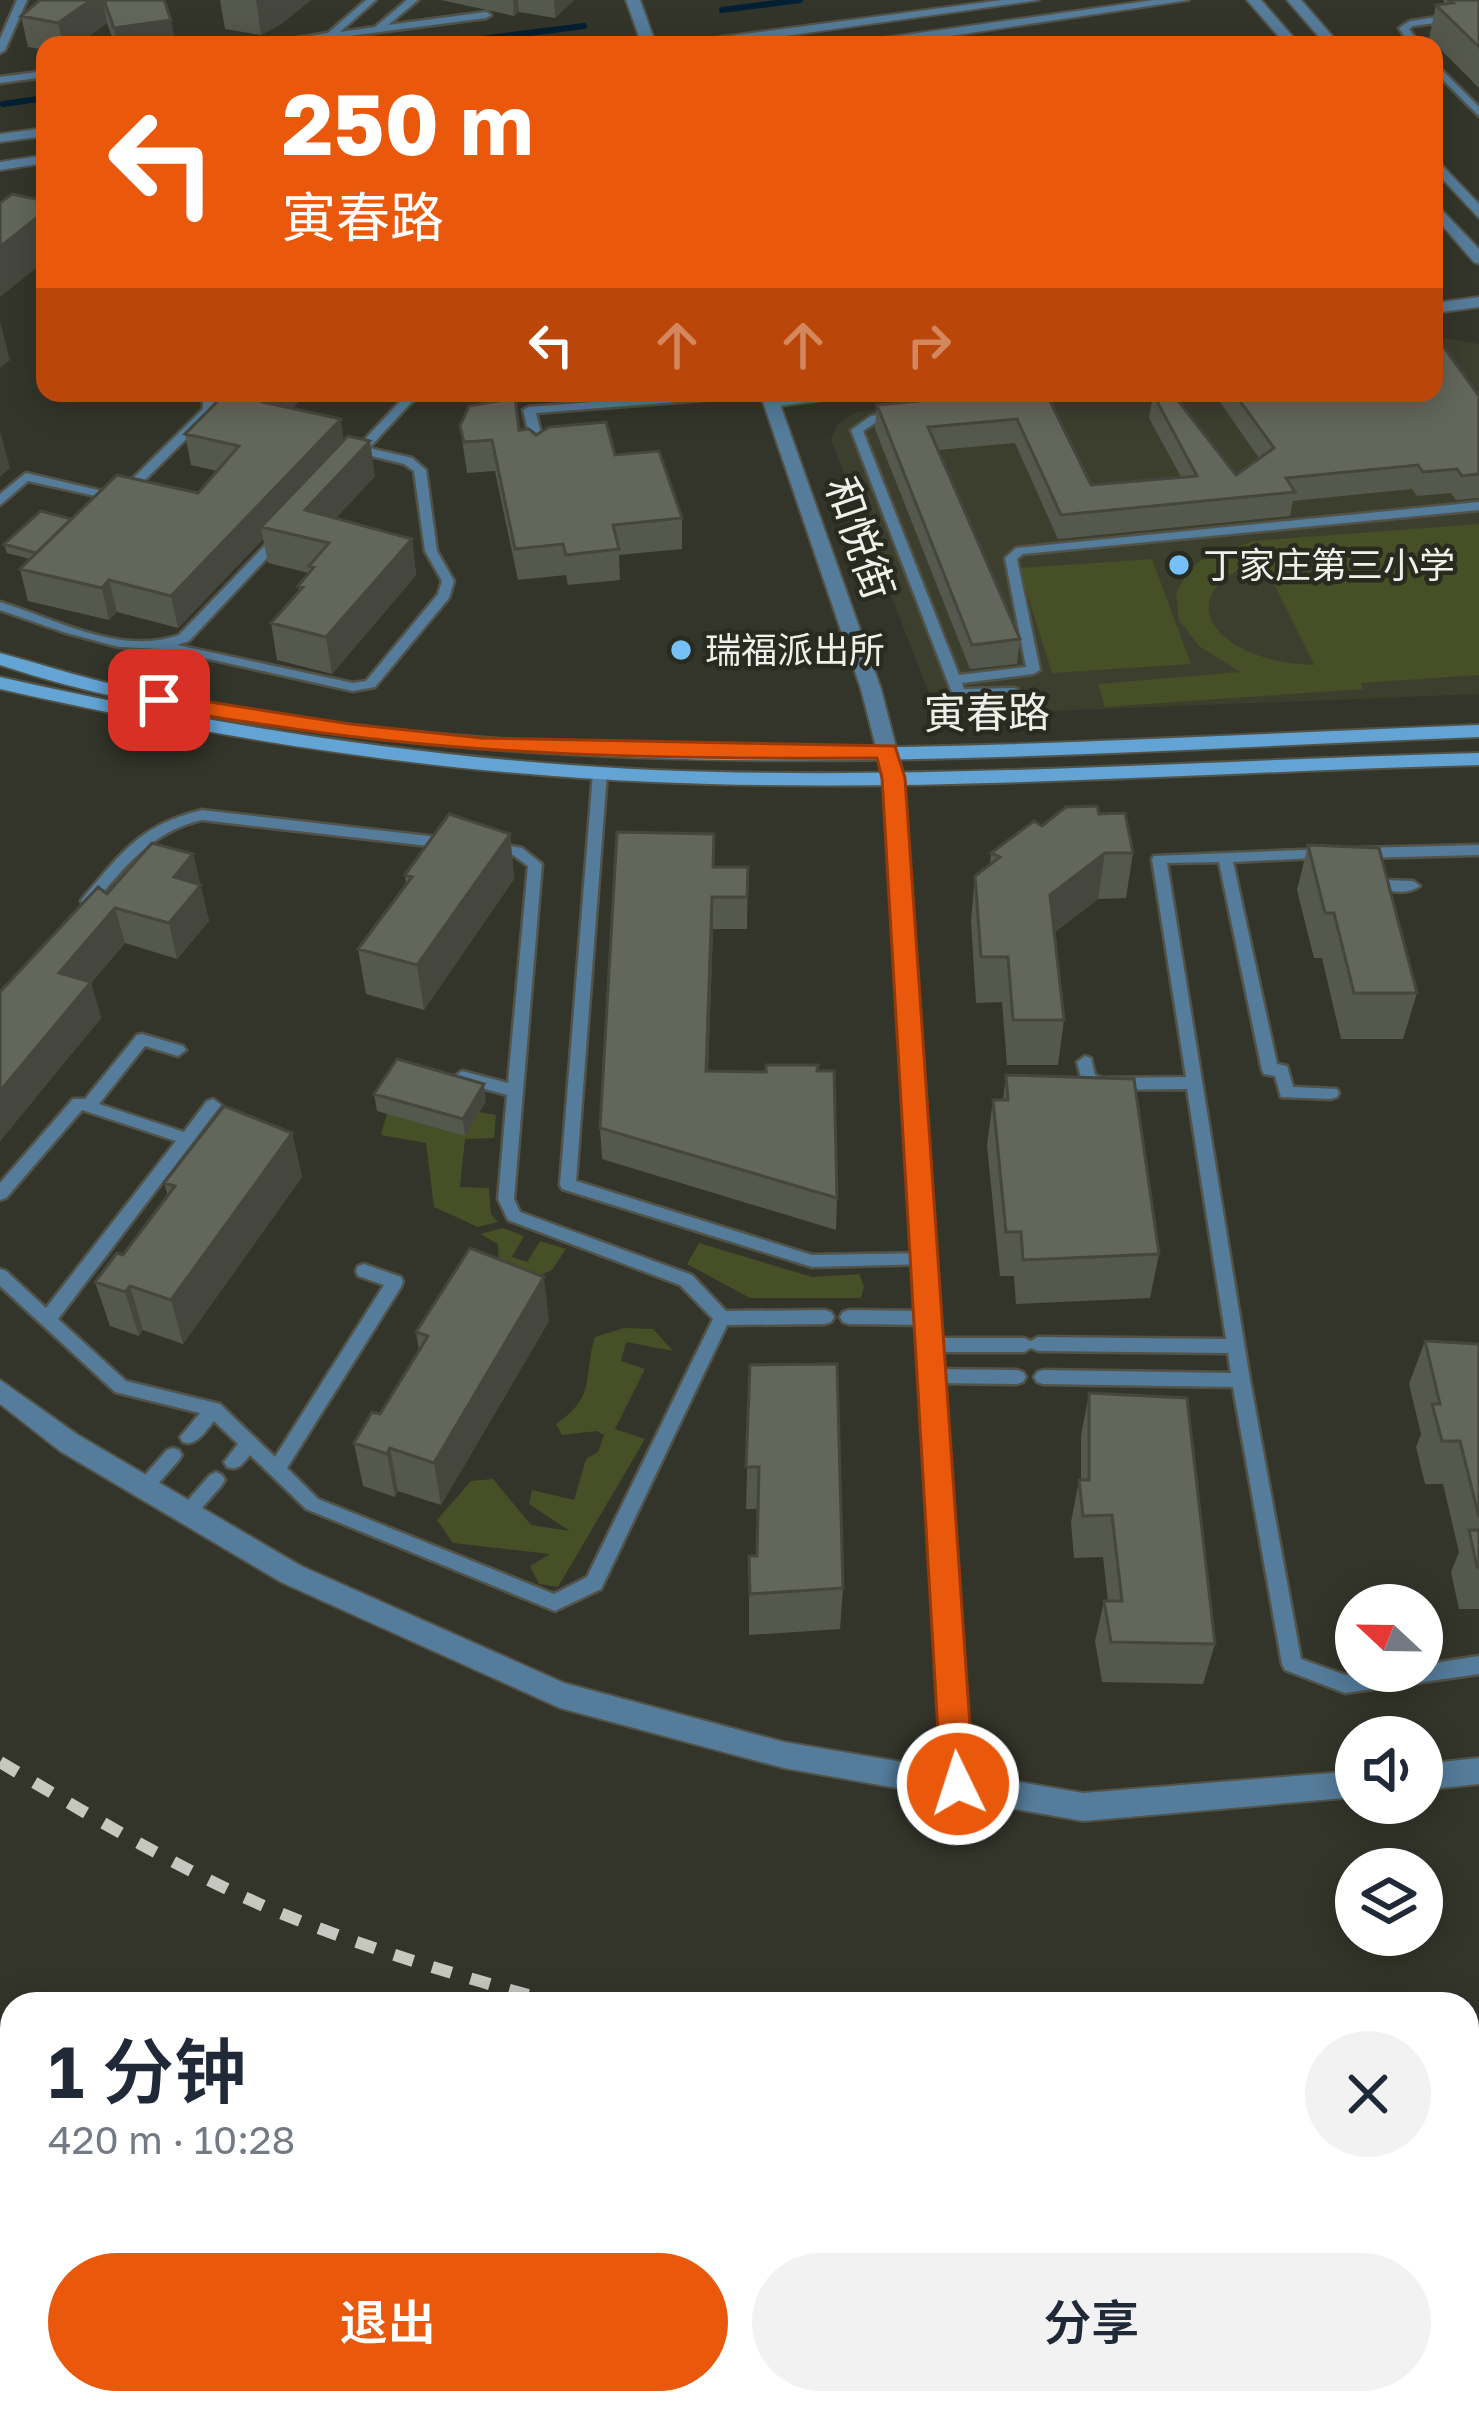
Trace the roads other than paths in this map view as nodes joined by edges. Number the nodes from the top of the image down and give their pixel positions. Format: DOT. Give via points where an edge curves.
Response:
graph roads {
  1 [pos="22,0"];
  2 [pos="370,0"];
  3 [pos="413,0"];
  4 [pos="633,0"];
  5 [pos="1032,0"];
  6 [pos="1182,0"];
  7 [pos="1254,0"];
  8 [pos="1294,0"];
  9 [pos="1479,14"];
  10 [pos="486,15"];
  11 [pos="379,29"];
  12 [pos="330,36"];
  13 [pos="646,36"];
  14 [pos="759,36"];
  15 [pos="926,36"];
  16 [pos="1285,36"];
  17 [pos="1325,36"];
  18 [pos="1407,36"];
  19 [pos="0,50"];
  20 [pos="36,75"];
  21 [pos="1443,75"];
  22 [pos="0,80"];
  23 [pos="1479,113"];
  24 [pos="36,133"];
  25 [pos="0,138"];
  26 [pos="36,161"];
  27 [pos="0,166"];
  28 [pos="1443,171"];
  29 [pos="1479,213"];
  30 [pos="1443,217"];
  31 [pos="1479,259"];
  32 [pos="1479,302"];
  33 [pos="1443,307"];
  34 [pos="209,402"];
  35 [pos="405,402"];
  36 [pos="664,402"];
  37 [pos="766,402"];
  38 [pos="915,412"];
  39 [pos="360,450"];
  40 [pos="541,458"];
  41 [pos="344,467"];
  42 [pos="119,499"];
  43 [pos="0,501"];
  44 [pos="1479,506"];
  45 [pos="103,514"];
  46 [pos="296,519"];
  47 [pos="24,592"];
  48 [pos="4,607"];
  49 [pos="168,647"];
  50 [pos="0,659"];
  51 [pos="954,680"];
  52 [pos="0,683"];
  53 [pos="1013,692"];
  54 [pos="1479,731"];
  55 [pos="886,751"];
  56 [pos="1479,759"];
  57 [pos="600,773"];
  58 [pos="894,778"];
  59 [pos="461,844"];
  60 [pos="481,846"];
  61 [pos="1479,850"];
  62 [pos="1352,854"];
  63 [pos="1225,858"];
  64 [pos="1413,886"];
  65 [pos="78,914"];
  66 [pos="178,1050"];
  67 [pos="1085,1062"];
  68 [pos="462,1077"];
  69 [pos="1195,1083"];
  70 [pos="515,1091"];
  71 [pos="1331,1093"];
  72 [pos="213,1105"];
  73 [pos="88,1106"];
  74 [pos="187,1139"];
  75 [pos="0,1194"];
  76 [pos="924,1259"];
  77 [pos="364,1271"];
  78 [pos="0,1276"];
  79 [pos="825,1317"];
  80 [pos="849,1317"];
  81 [pos="722,1318"];
  82 [pos="928,1318"];
  83 [pos="47,1320"];
  84 [pos="930,1345"];
  85 [pos="1236,1346"];
  86 [pos="932,1376"];
  87 [pos="1018,1377"];
  88 [pos="1043,1377"];
  89 [pos="1241,1380"];
  90 [pos="0,1390"];
  91 [pos="214,1409"];
  92 [pos="189,1438"];
  93 [pos="250,1443"];
  94 [pos="173,1455"];
  95 [pos="233,1462"];
  96 [pos="277,1469"];
  97 [pos="216,1480"];
  98 [pos="144,1488"];
  99 [pos="187,1513"];
  100 [pos="1479,1665"];
  101 [pos="1479,1771"];
  102 [pos="1443,1775"];
  103 [pos="958,1784"];
  104 [pos="1335,1786"];
  1 -- 19 [label="lane"];
  2 -- 12 [label="lane"];
  3 -- 11 [label="lane"];
  4 -- 13 [label="street"];
  5 -- 14 [label="street"];
  6 -- 15 [label="street"];
  7 -- 16 [label="street"];
  8 -- 17 [label="street"];
  9 -- 18 [label="lane" via="1410,24"];
  10 -- 11 [label="lane"];
  11 -- 12 [label="lane"];
  20 -- 22 [label="lane"];
  21 -- 23 [label="lane"];
  24 -- 25 [label="street"];
  26 -- 27 [label="street"];
  28 -- 29 [label="street"];
  30 -- 31 [label="street"];
  32 -- 33 [label="street"];
  34 -- 42 [label="lane"];
  35 -- 39 [label="lane"];
  36 -- 40 [label="lane" via="530,410"];
  37 -- 55 [label="street, 和悦街"];
  38 -- 51 [label="lane" via="856,430"];
  39 -- 41 [label="lane"];
  39 -- 49 [label="lane" via="420,470 431,551 448,581 370,683 353,687"];
  42 -- 43 [label="lane" via="26,477"];
  42 -- 45 [label="lane"];
  44 -- 51 [label="lane" via="1020,551 1011,558 1033,670"];
  46 -- 49 [label="lane"];
  47 -- 48 [label="lane"];
  48 -- 49 [label="lane" via="119,644"];
  50 -- 55 [label="main road, 寅春路" via="211,710 482,745"];
  51 -- 53 [label="lane" via="959,693"];
  52 -- 57 [label="main road, 寅春路" via="337,750"];
  54 -- 55 [label="main road, 寅春路"];
  55 -- 58 [label="street, 和悦街"];
  56 -- 58 [label="main road, 寅春路"];
  57 -- 58 [label="main road, 寅春路"];
  57 -- 76 [label="lane" via="568,1185 812,1261"];
  58 -- 76 [label="street, 和悦街"];
  59 -- 65 [label="lane" via="202,815 169,820"];
  60 -- 70 [label="lane" via="517,851 535,864"];
  61 -- 62 [label="lane"];
  62 -- 63 [label="lane"];
  62 -- 64 [label="lane" via="1381,885"];
  63 -- 69 [label="lane" via="1160,860"];
  63 -- 71 [label="lane" via="1270,1070 1281,1070 1287,1093"];
  66 -- 73 [label="lane" via="142,1039"];
  67 -- 69 [label="lane" via="1088,1078 1101,1084"];
  68 -- 70 [label="lane"];
  69 -- 85 [label="lane"];
  70 -- 81 [label="lane" via="506,1198 514,1216 686,1280"];
  72 -- 74 [label="lane"];
  73 -- 74 [label="lane"];
  73 -- 75 [label="lane" via="68,1111"];
  74 -- 83 [label="lane"];
  76 -- 82 [label="street, 和悦街"];
  77 -- 96 [label="lane" via="394,1282"];
  78 -- 83 [label="lane"];
  79 -- 81 [label="lane"];
  80 -- 82 [label="lane"];
  81 -- 96 [label="lane" via="594,1583 555,1603 312,1504"];
  82 -- 84 [label="street, 和悦街"];
  83 -- 91 [label="lane" via="121,1387"];
  84 -- 85 [label="lane"];
  84 -- 86 [label="street, 和悦街"];
  85 -- 89 [label="lane"];
  86 -- 87 [label="lane"];
  86 -- 103 [label="street, 和悦街"];
  88 -- 89 [label="lane"];
  89 -- 100 [label="lane" via="1292,1664 1346,1684"];
  90 -- 98 [label="street"];
  91 -- 92 [label="lane"];
  91 -- 93 [label="lane"];
  93 -- 95 [label="lane"];
  93 -- 96 [label="lane"];
  94 -- 98 [label="lane"];
  97 -- 99 [label="lane"];
  98 -- 99 [label="street"];
  99 -- 103 [label="street" via="291,1574 560,1695 784,1755"];
  101 -- 102 [label="street"];
  103 -- 104 [label="street" via="1083,1807"];
}
